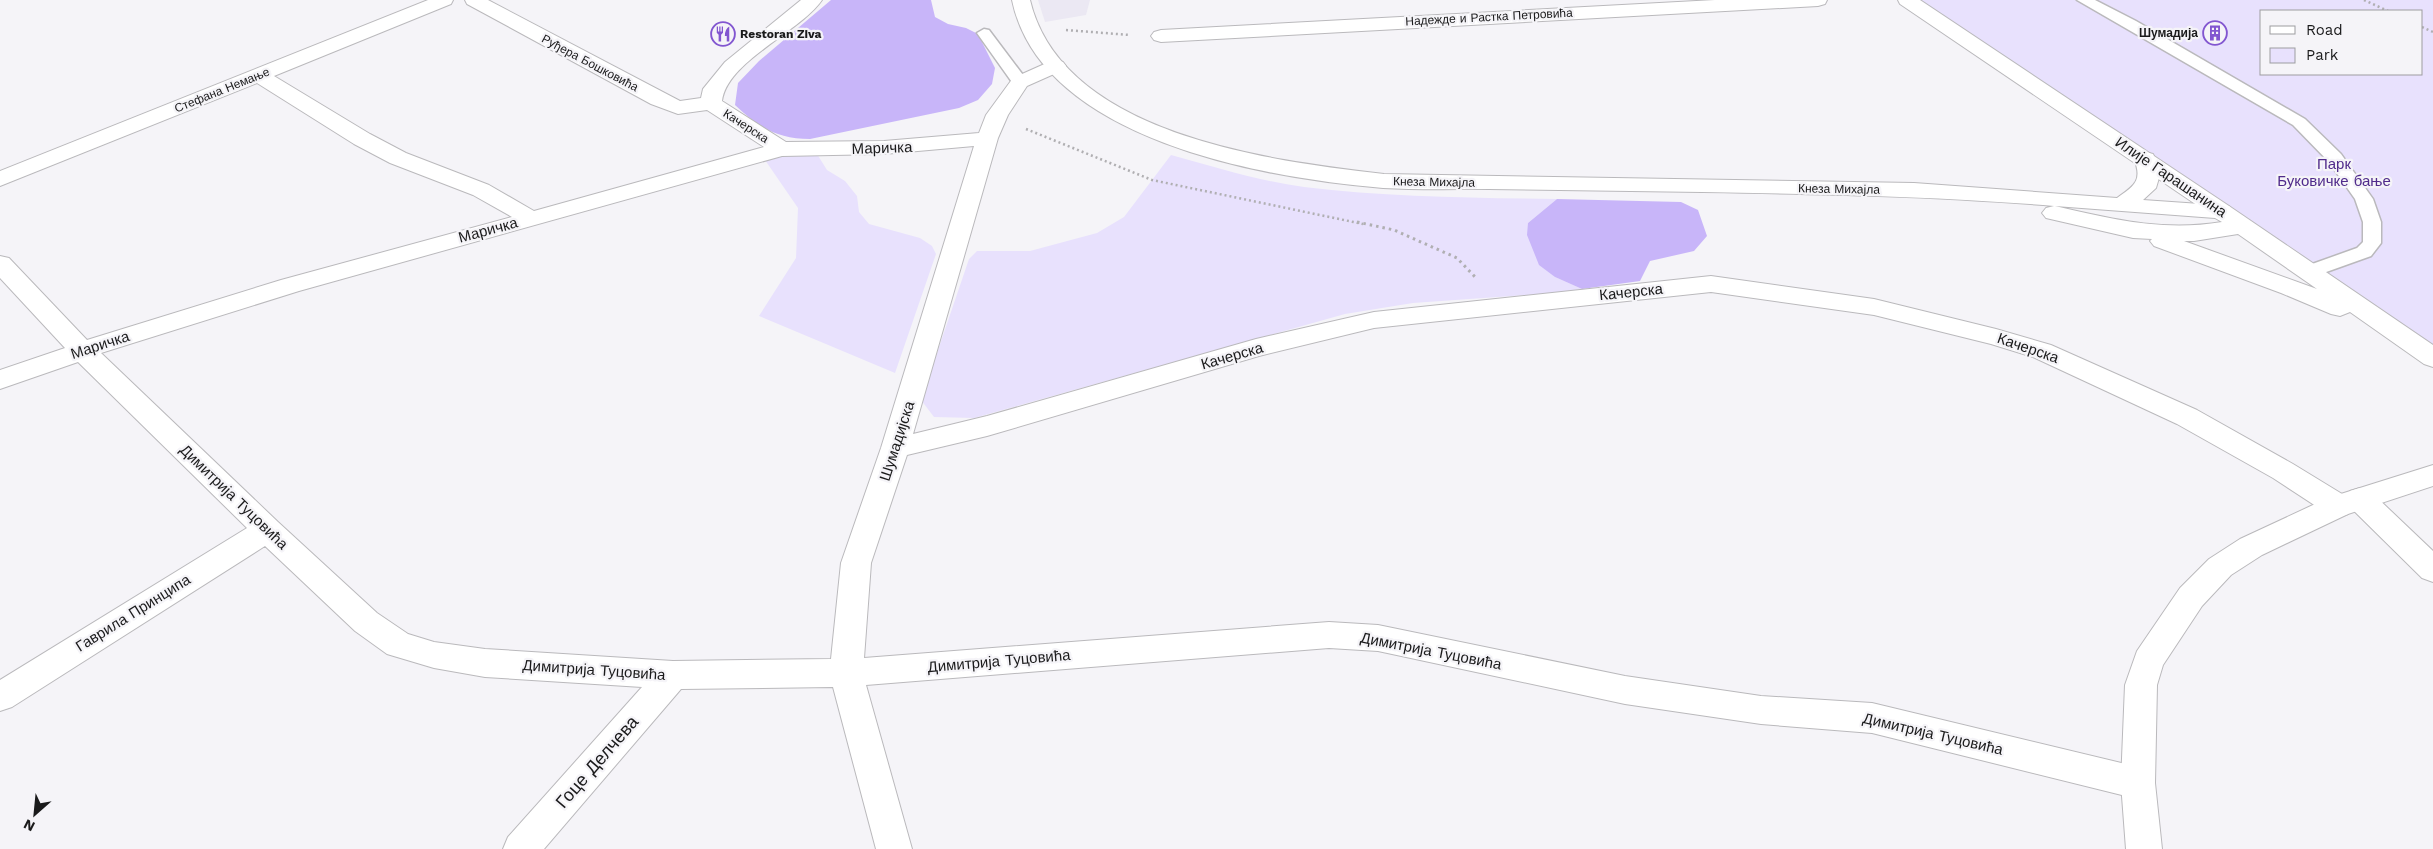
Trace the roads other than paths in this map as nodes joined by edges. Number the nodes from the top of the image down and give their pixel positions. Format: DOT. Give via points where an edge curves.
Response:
graph roads {
  1 [pos="444,0"];
  2 [pos="474,0"];
  3 [pos="813,0"];
  4 [pos="1021,0"];
  5 [pos="1818,0"];
  6 [pos="1907,0"];
  7 [pos="2084,0"];
  8 [pos="1592,6"];
  9 [pos="984,33"];
  10 [pos="1161,36"];
  11 [pos="1056,66"];
  12 [pos="259,75"];
  13 [pos="1020,82"];
  14 [pos="711,103"];
  15 [pos="992,126"];
  16 [pos="781,148"];
  17 [pos="2146,159"];
  18 [pos="0,179"];
  19 [pos="1914,190"];
  20 [pos="2122,205"];
  21 [pos="2221,211"];
  22 [pos="531,219"];
  23 [pos="2242,226"];
  24 [pos="2132,231"];
  25 [pos="0,263"];
  26 [pos="2308,272"];
  27 [pos="2388,329"];
  28 [pos="82,350"];
  29 [pos="2433,358"];
  30 [pos="0,380"];
  31 [pos="895,448"];
  32 [pos="2433,475"];
  33 [pos="2349,503"];
  34 [pos="267,530"];
  35 [pos="2433,570"];
  36 [pos="846,673"];
  37 [pos="673,675"];
  38 [pos="0,697"];
  39 [pos="2138,783"];
  40 [pos="521,849"];
  41 [pos="894,849"];
  42 [pos="2144,849"];
  1 -- 12 [label="street, Стефана Немање"];
  2 -- 14 [label="street, Руђера Бошковића" via="671,105 678,108"];
  3 -- 14 [label="street, Качерска" via="732,66 713,89"];
  4 -- 11 [label="street, Кнеза Михајла" via="1036,43"];
  5 -- 8 [label="street, Надежде и Растка Петровића"];
  6 -- 17 [label="street, Илије Гарашанина"];
  7 -- 26 [label="lane" via="2299,122 2335,158 2364,200 2372,222 2372,243 2364,252"];
  8 -- 10 [label="street, Надежде и Растка Петровића"];
  9 -- 13 [label="lane"];
  11 -- 13 [label="street"];
  11 -- 19 [label="street, Кнеза Михајла" via="1082,92 1158,133 1247,161 1314,174 1384,181"];
  12 -- 18 [label="street, Стефана Немање"];
  12 -- 22 [label="street" via="362,139 398,158 481,190"];
  13 -- 15 [label="street, Шумадијска"];
  14 -- 16 [label="street, Качерска"];
  15 -- 16 [label="street, Маричка" via="934,146"];
  15 -- 31 [label="street, Шумадијска"];
  16 -- 22 [label="street, Маричка"];
  17 -- 20 [label="street" via="2150,171 2145,188"];
  17 -- 21 [label="street, Илије Гарашанина"];
  19 -- 20 [label="street, Кнеза Михајла"];
  19 -- 24 [label="street, Кнеза Михајла" via="2033,209"];
  20 -- 21 [label="street, Кнеза Михајла"];
  21 -- 23 [label="street, Илије Гарашанина"];
  22 -- 28 [label="street, Маричка" via="349,269"];
  23 -- 24 [label="street, Кнеза Михајла" via="2194,234"];
  23 -- 26 [label="street, Илије Гарашанина"];
  24 -- 27 [label="street" via="2290,287"];
  25 -- 28 [label="street, Димитрија Туцовића"];
  26 -- 27 [label="street, Илије Гарашанина"];
  27 -- 29 [label="street, Илије Гарашанина"];
  28 -- 30 [label="street, Маричка"];
  28 -- 34 [label="street, Димитрија Туцовића"];
  31 -- 33 [label="street, Качерска" via="996,424 1256,348 1365,322 1711,284 1874,307 2042,351 2132,390"];
  31 -- 36 [label="street, Шумадијска" via="856,563"];
  32 -- 33 [label="street"];
  33 -- 35 [label="street, Качерска"];
  33 -- 39 [label="street" via="2251,547 2220,568 2191,597 2148,661 2141,685"];
  34 -- 37 [label="street, Димитрија Туцовића" via="366,622 398,645 485,663"];
  34 -- 38 [label="street, Гаврила Принципа"];
  36 -- 37 [label="street, Димитрија Туцовића"];
  36 -- 39 [label="street, Димитрија Туцовића" via="1329,635 1378,638 1625,690 1760,710 1872,718"];
  36 -- 41 [label="street, Шумадијска"];
  37 -- 40 [label="street, Гоце Делчева"];
  39 -- 42 [label="street"];
}
